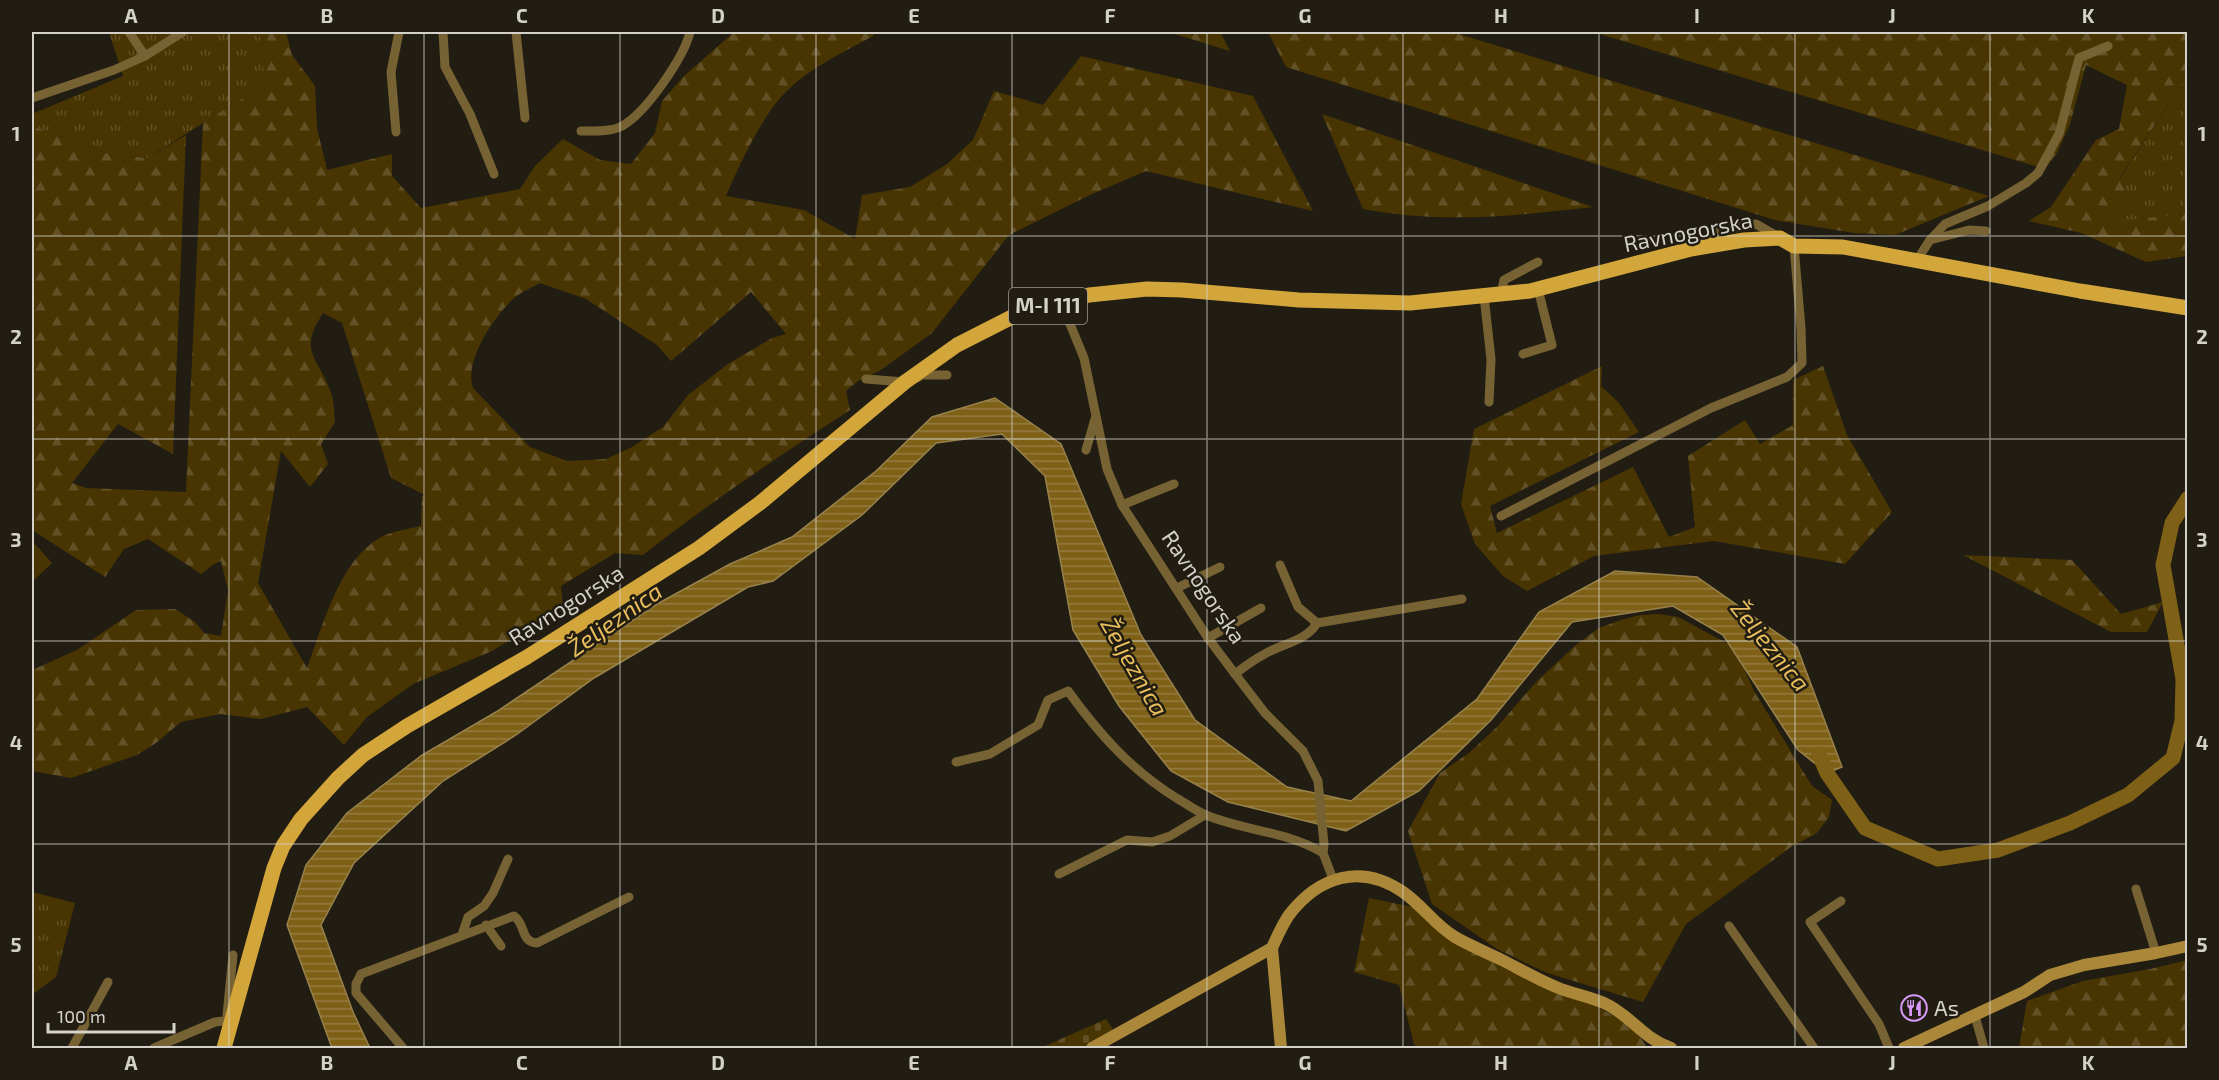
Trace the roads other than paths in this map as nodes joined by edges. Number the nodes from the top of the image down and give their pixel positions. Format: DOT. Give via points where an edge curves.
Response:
graph roads {
  1 [pos="129,32"];
  2 [pos="183,32"];
  3 [pos="399,32"];
  4 [pos="443,32"];
  5 [pos="516,32"];
  6 [pos="690,32"];
  7 [pos="2108,46"];
  8 [pos="145,56"];
  9 [pos="32,99"];
  10 [pos="525,118"];
  11 [pos="581,131"];
  12 [pos="396,132"];
  13 [pos="494,174"];
  14 [pos="1986,231"];
  15 [pos="1930,240"];
  16 [pos="1794,246"];
  17 [pos="1917,260"];
  18 [pos="1538,262"];
  19 [pos="1538,289"];
  20 [pos="1501,294"];
  21 [pos="1484,296"];
  22 [pos="1061,302"];
  23 [pos="2187,308"];
  24 [pos="1524,354"];
  25 [pos="947,375"];
  26 [pos="866,379"];
  27 [pos="905,382"];
  28 [pos="1489,402"];
  29 [pos="1096,417"];
  30 [pos="1086,450"];
  31 [pos="1174,484"];
  32 [pos="1122,505"];
  33 [pos="1501,516"];
  34 [pos="1280,565"];
  35 [pos="1220,567"];
  36 [pos="1177,588"];
  37 [pos="1462,599"];
  38 [pos="1261,608"];
  39 [pos="1317,624"];
  40 [pos="1208,638"];
  41 [pos="1235,674"];
  42 [pos="956,762"];
  43 [pos="1205,815"];
  44 [pos="1324,849"];
  45 [pos="508,859"];
  46 [pos="1059,874"];
  47 [pos="1333,879"];
  48 [pos="2136,889"];
  49 [pos="629,897"];
  50 [pos="1840,901"];
  51 [pos="486,925"];
  52 [pos="1729,926"];
  53 [pos="462,935"];
  54 [pos="501,946"];
  55 [pos="2187,946"];
  56 [pos="1272,948"];
  57 [pos="2156,953"];
  58 [pos="233,955"];
  59 [pos="108,982"];
  60 [pos="1975,1016"];
  61 [pos="229,1021"];
  62 [pos="72,1048"];
  63 [pos="154,1048"];
  64 [pos="224,1048"];
  65 [pos="403,1048"];
  66 [pos="1092,1048"];
  67 [pos="1281,1048"];
  68 [pos="1671,1048"];
  69 [pos="1814,1048"];
  70 [pos="1889,1048"];
  71 [pos="1904,1048"];
  72 [pos="1984,1048"];
  1 -- 8 [label="street"];
  2 -- 8 [label="street"];
  3 -- 12 [label="street" via="391,72"];
  4 -- 13 [label="street" via="445,67 470,114"];
  5 -- 10 [label="street"];
  6 -- 11 [label="street" via="669,74 622,127"];
  7 -- 15 [label="street" via="2079,58 2059,134 2038,173 1988,206 1945,224"];
  8 -- 9 [label="street"];
  14 -- 15 [label="street" via="1969,230"];
  15 -- 17 [label="street"];
  16 -- 17 [label="main road, Ravnogorska / M-I 111" via="1843,248"];
  16 -- 19 [label="main road, Ravnogorska / M-I 111" via="1780,238 1744,240"];
  16 -- 33 [label="street" via="1802,363 1787,376 1711,408"];
  17 -- 23 [label="main road, Ravnogorska / M-I 111"];
  18 -- 20 [label="street" via="1504,280"];
  19 -- 20 [label="main road, Ravnogorska / M-I 111"];
  19 -- 24 [label="street" via="1552,345"];
  20 -- 21 [label="main road, Ravnogorska / M-I 111"];
  21 -- 22 [label="main road, Ravnogorska / M-I 111" via="1410,303 1147,290 1089,295"];
  21 -- 28 [label="street" via="1491,359"];
  22 -- 27 [label="main road, Ravnogorska / M-I 111" via="985,329"];
  22 -- 29 [label="street, Ravnogorska" via="1084,358"];
  25 -- 27 [label="street" via="922,375 911,383"];
  26 -- 27 [label="street"];
  27 -- 61 [label="main road, Ravnogorska / M-I 111" via="760,503 699,548 527,657 407,726 363,755 338,778 283,846"];
  29 -- 30 [label="street"];
  29 -- 32 [label="street, Ravnogorska" via="1107,470"];
  31 -- 32 [label="street"];
  32 -- 36 [label="street, Ravnogorska"];
  34 -- 39 [label="street" via="1298,607"];
  35 -- 36 [label="street"];
  36 -- 40 [label="street, Ravnogorska"];
  37 -- 39 [label="street"];
  38 -- 40 [label="street"];
  39 -- 41 [label="street" via="1304,637 1264,654"];
  40 -- 41 [label="street, Ravnogorska"];
  41 -- 44 [label="street, Ravnogorska" via="1303,751 1318,781"];
  42 -- 43 [label="street" via="990,754 1038,725 1048,700 1068,691 1116,752 1157,786"];
  43 -- 44 [label="street"];
  43 -- 46 [label="street" via="1170,836 1152,842 1127,840"];
  44 -- 47 [label="street, Ravnogorska"];
  45 -- 53 [label="street" via="493,893 484,906 468,917"];
  47 -- 56 [label="street" via="1300,902 1287,917"];
  47 -- 68 [label="street" via="1364,875 1383,881 1404,893 1454,936 1560,988 1605,1003 1649,1038"];
  48 -- 57 [label="street"];
  49 -- 51 [label="street" via="537,943 526,939 520,920 514,916"];
  50 -- 70 [label="street" via="1810,922 1879,1024"];
  51 -- 53 [label="street"];
  51 -- 54 [label="street"];
  52 -- 69 [label="street"];
  53 -- 65 [label="street" via="361,974 356,993"];
  55 -- 57 [label="street"];
  56 -- 66 [label="street"];
  56 -- 67 [label="street"];
  57 -- 60 [label="street" via="2050,975"];
  58 -- 61 [label="street"];
  59 -- 62 [label="street"];
  60 -- 71 [label="street"];
  60 -- 72 [label="street"];
  61 -- 63 [label="street" via="215,1022"];
  61 -- 64 [label="main road, Ravnogorska / M-I 111"];
}
